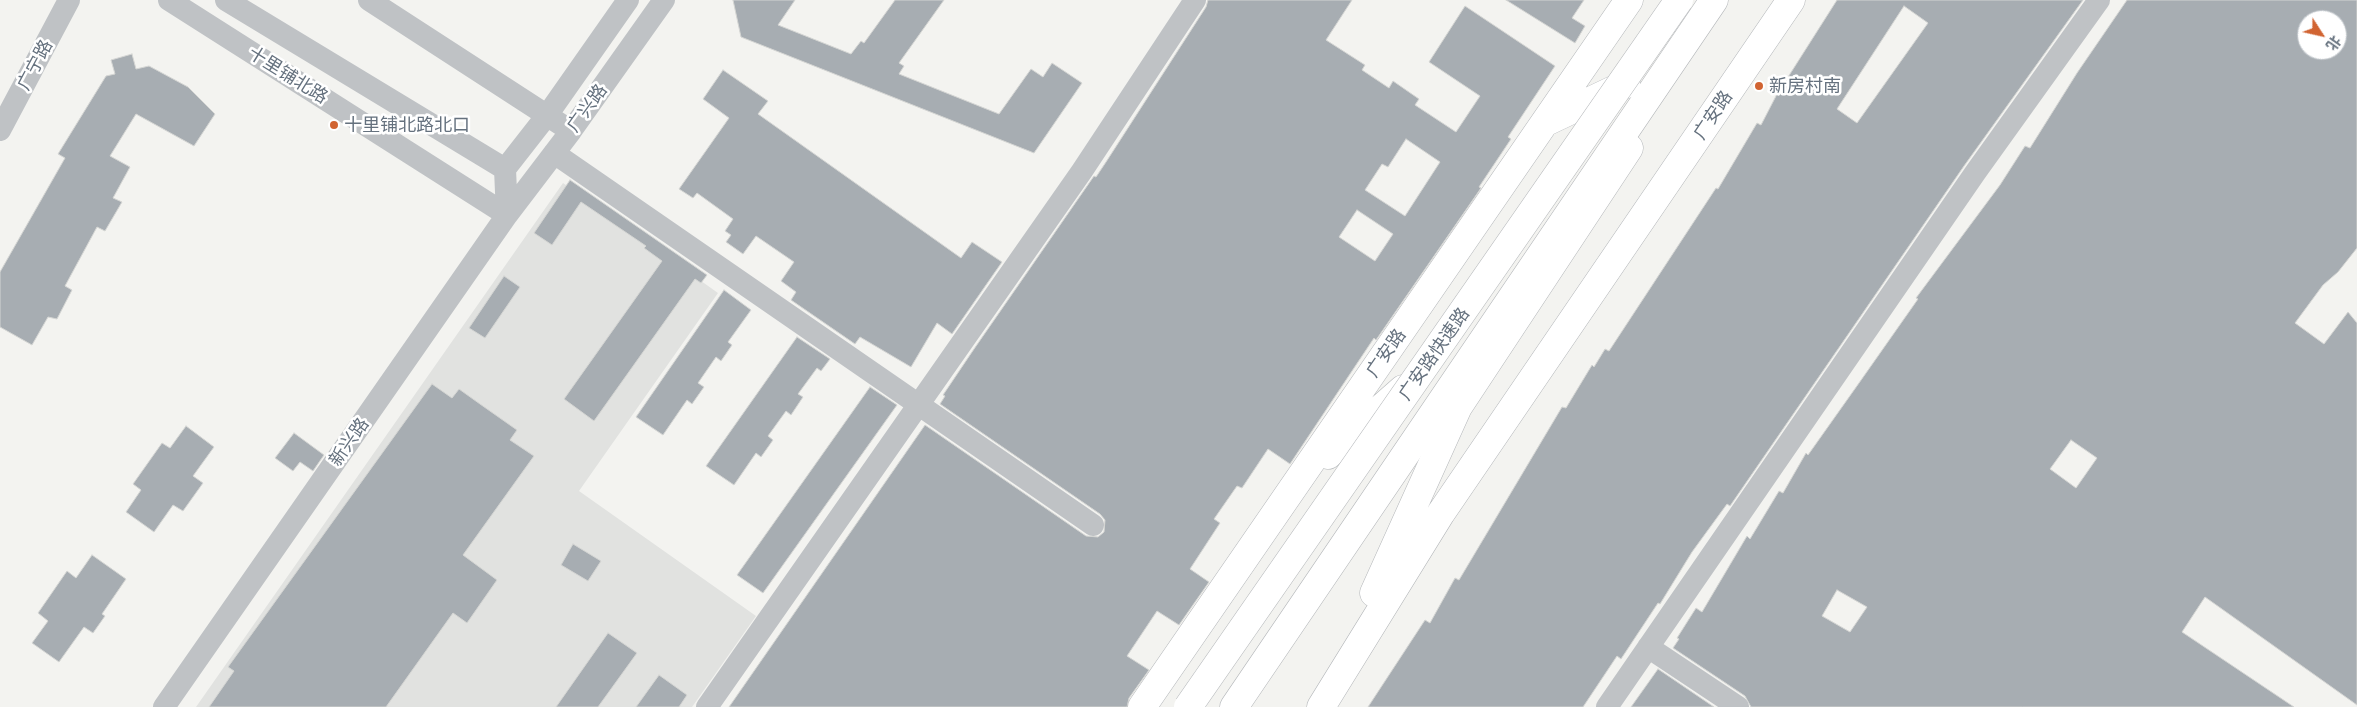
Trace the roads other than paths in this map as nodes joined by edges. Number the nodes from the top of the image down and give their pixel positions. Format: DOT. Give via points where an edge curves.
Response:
graph roads {
  1 [pos="69,0"];
  2 [pos="169,0"];
  3 [pos="226,0"];
  4 [pos="369,0"];
  5 [pos="628,0"];
  6 [pos="664,0"];
  7 [pos="1195,0"];
  8 [pos="1629,0"];
  9 [pos="1679,0"];
  10 [pos="1688,0"];
  11 [pos="1714,0"];
  12 [pos="1728,0"];
  13 [pos="1791,0"];
  14 [pos="2099,0"];
  15 [pos="1632,82"];
  16 [pos="548,114"];
  17 [pos="1546,122"];
  18 [pos="0,130"];
  19 [pos="571,131"];
  20 [pos="554,153"];
  21 [pos="505,168"];
  22 [pos="507,215"];
  23 [pos="920,404"];
  24 [pos="1297,482"];
  25 [pos="1093,524"];
  26 [pos="1648,647"];
  27 [pos="1326,698"];
  28 [pos="164,707"];
  29 [pos="707,707"];
  30 [pos="1142,707"];
  31 [pos="1188,707"];
  32 [pos="1234,707"];
  33 [pos="1607,707"];
  34 [pos="1738,707"];
  1 -- 18 [label="street, 广宁路"];
  2 -- 22 [label="street, 十里铺北路"];
  3 -- 21 [label="street, 十里铺北路"];
  4 -- 16 [label="street"];
  5 -- 16 [label="street, 广兴路"];
  6 -- 19 [label="street, 广兴路"];
  7 -- 23 [label="street" via="1082,171"];
  8 -- 17 [label="main road, 广安路"];
  9 -- 31 [label="main road, 广安路快速路, bridge"];
  10 -- 15 [label="main road"];
  11 -- 32 [label="main road, 广安路快速路"];
  12 -- 27 [label="main road" via="1458,407"];
  13 -- 27 [label="main road, 广安路" via="1441,512"];
  14 -- 26 [label="street" via="1975,173"];
  15 -- 17 [label="main road"];
  15 -- 24 [label="main road" via="1452,346"];
  16 -- 19 [label="street"];
  16 -- 21 [label="street, 广兴路"];
  17 -- 24 [label="main road, 广安路"];
  19 -- 20 [label="street, 广兴路"];
  20 -- 22 [label="street, 广兴路"];
  20 -- 23 [label="street"];
  21 -- 22 [label="street"];
  22 -- 28 [label="street, 新兴路"];
  23 -- 25 [label="street"];
  23 -- 29 [label="street"];
  24 -- 30 [label="main road, 广安路"];
  26 -- 33 [label="street"];
  26 -- 34 [label="street"];
}
